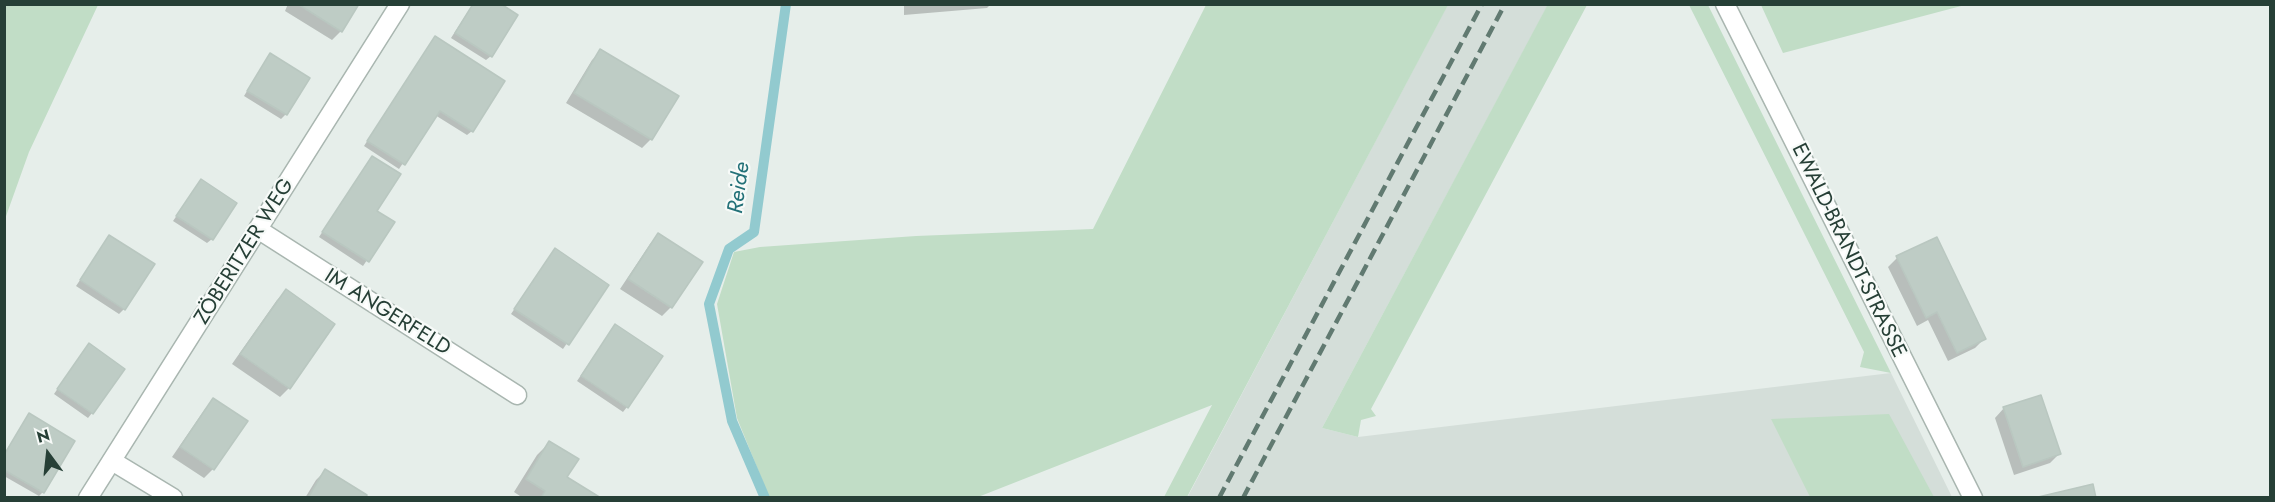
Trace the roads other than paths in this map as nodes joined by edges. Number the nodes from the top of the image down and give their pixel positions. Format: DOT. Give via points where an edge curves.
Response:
graph roads {
  1 [pos="400,4"];
  2 [pos="1725,4"];
  3 [pos="259,230"];
  4 [pos="517,395"];
  5 [pos="112,461"];
  6 [pos="88,498"];
  7 [pos="173,498"];
  8 [pos="1973,498"];
  1 -- 3 [label="street, ZÖBERITZER WEG"];
  2 -- 8 [label="street, EWALD-BRANDT-STRASSE"];
  3 -- 4 [label="street, IM ANGERFELD"];
  3 -- 5 [label="street, ZÖBERITZER WEG"];
  5 -- 6 [label="street, ZÖBERITZER WEG"];
  5 -- 7 [label="street"];
}
